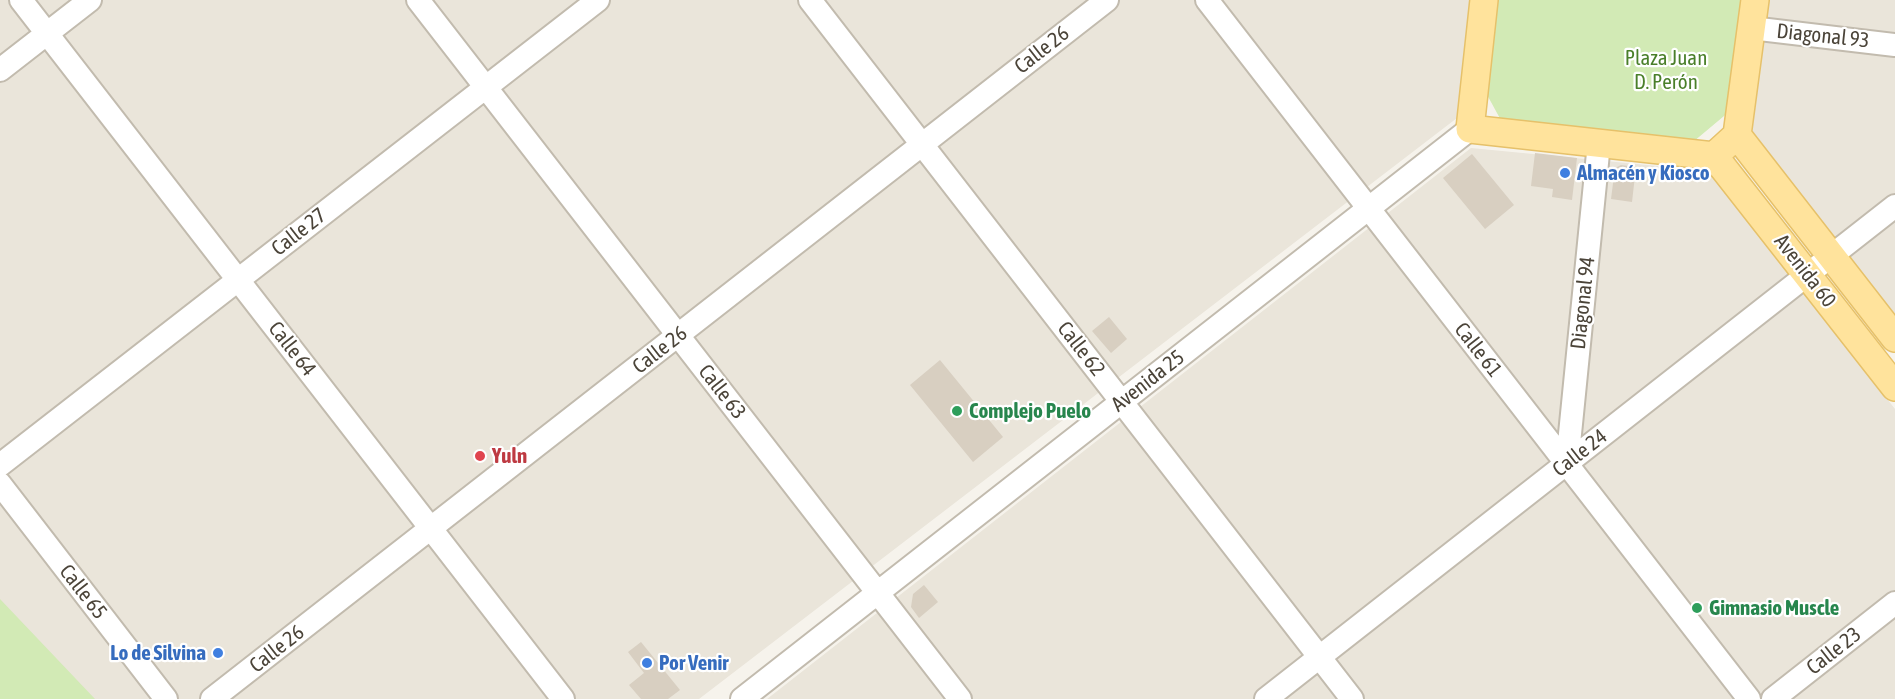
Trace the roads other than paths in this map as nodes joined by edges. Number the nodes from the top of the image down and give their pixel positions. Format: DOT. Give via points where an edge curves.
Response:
graph roads {
  1 [pos="21,0"];
  2 [pos="90,0"];
  3 [pos="418,0"];
  4 [pos="598,0"];
  5 [pos="810,0"];
  6 [pos="1107,0"];
  7 [pos="1207,0"];
  8 [pos="1484,0"];
  9 [pos="1755,0"];
  10 [pos="1751,28"];
  11 [pos="47,34"];
  12 [pos="1895,45"];
  13 [pos="0,70"];
  14 [pos="486,87"];
  15 [pos="1470,129"];
  16 [pos="1737,135"];
  17 [pos="1599,143"];
  18 [pos="922,144"];
  19 [pos="1714,156"];
  20 [pos="1895,206"];
  21 [pos="1368,208"];
  22 [pos="1831,256"];
  23 [pos="1808,274"];
  24 [pos="238,280"];
  25 [pos="678,335"];
  26 [pos="1895,338"];
  27 [pos="1895,387"];
  28 [pos="1122,402"];
  29 [pos="1566,464"];
  30 [pos="0,465"];
  31 [pos="0,484"];
  32 [pos="431,529"];
  33 [pos="878,592"];
  34 [pos="1895,603"];
  35 [pos="1320,657"];
  36 [pos="166,699"];
  37 [pos="212,699"];
  38 [pos="563,699"];
  39 [pos="742,699"];
  40 [pos="960,699"];
  41 [pos="1266,699"];
  42 [pos="1352,699"];
  43 [pos="1749,699"];
  44 [pos="1773,699"];
  1 -- 11 [label="street, Calle 64"];
  2 -- 11 [label="street"];
  3 -- 14 [label="street, Calle 63"];
  4 -- 14 [label="street, Calle 27"];
  5 -- 18 [label="street, Calle 62"];
  6 -- 18 [label="street, Calle 26"];
  7 -- 21 [label="street, Calle 61"];
  8 -- 15 [label="main road"];
  9 -- 10 [label="main road"];
  10 -- 12 [label="street, Diagonal 93"];
  10 -- 16 [label="main road"];
  11 -- 13 [label="street"];
  11 -- 24 [label="street, Calle 64"];
  14 -- 24 [label="street, Calle 27"];
  14 -- 25 [label="street, Calle 63"];
  15 -- 17 [label="main road"];
  15 -- 21 [label="street, Avenida 25"];
  16 -- 19 [label="main road"];
  16 -- 22 [label="main road, Avenida 60"];
  17 -- 19 [label="main road"];
  17 -- 29 [label="street, Diagonal 94"];
  18 -- 25 [label="street, Calle 26"];
  18 -- 28 [label="street, Calle 62"];
  19 -- 23 [label="main road, Avenida 60"];
  20 -- 22 [label="street, Calle 24"];
  21 -- 28 [label="street, Avenida 25"];
  21 -- 29 [label="street, Calle 61"];
  22 -- 23 [label="street, Calle 24"];
  22 -- 26 [label="main road, Avenida 60"];
  23 -- 27 [label="main road, Avenida 60"];
  23 -- 29 [label="street, Calle 24"];
  24 -- 30 [label="street, Calle 27"];
  24 -- 32 [label="street, Calle 64"];
  25 -- 32 [label="street, Calle 26"];
  25 -- 33 [label="street, Calle 63"];
  28 -- 33 [label="street, Avenida 25"];
  28 -- 35 [label="street, Calle 62"];
  29 -- 35 [label="street, Calle 24"];
  29 -- 43 [label="street, Calle 61"];
  31 -- 36 [label="street, Calle 65"];
  32 -- 37 [label="street, Calle 26"];
  32 -- 38 [label="street, Calle 64"];
  33 -- 39 [label="street, Avenida 25"];
  33 -- 40 [label="street, Calle 63"];
  34 -- 44 [label="street, Calle 23"];
  35 -- 41 [label="street, Calle 24"];
  35 -- 42 [label="street, Calle 62"];
}
